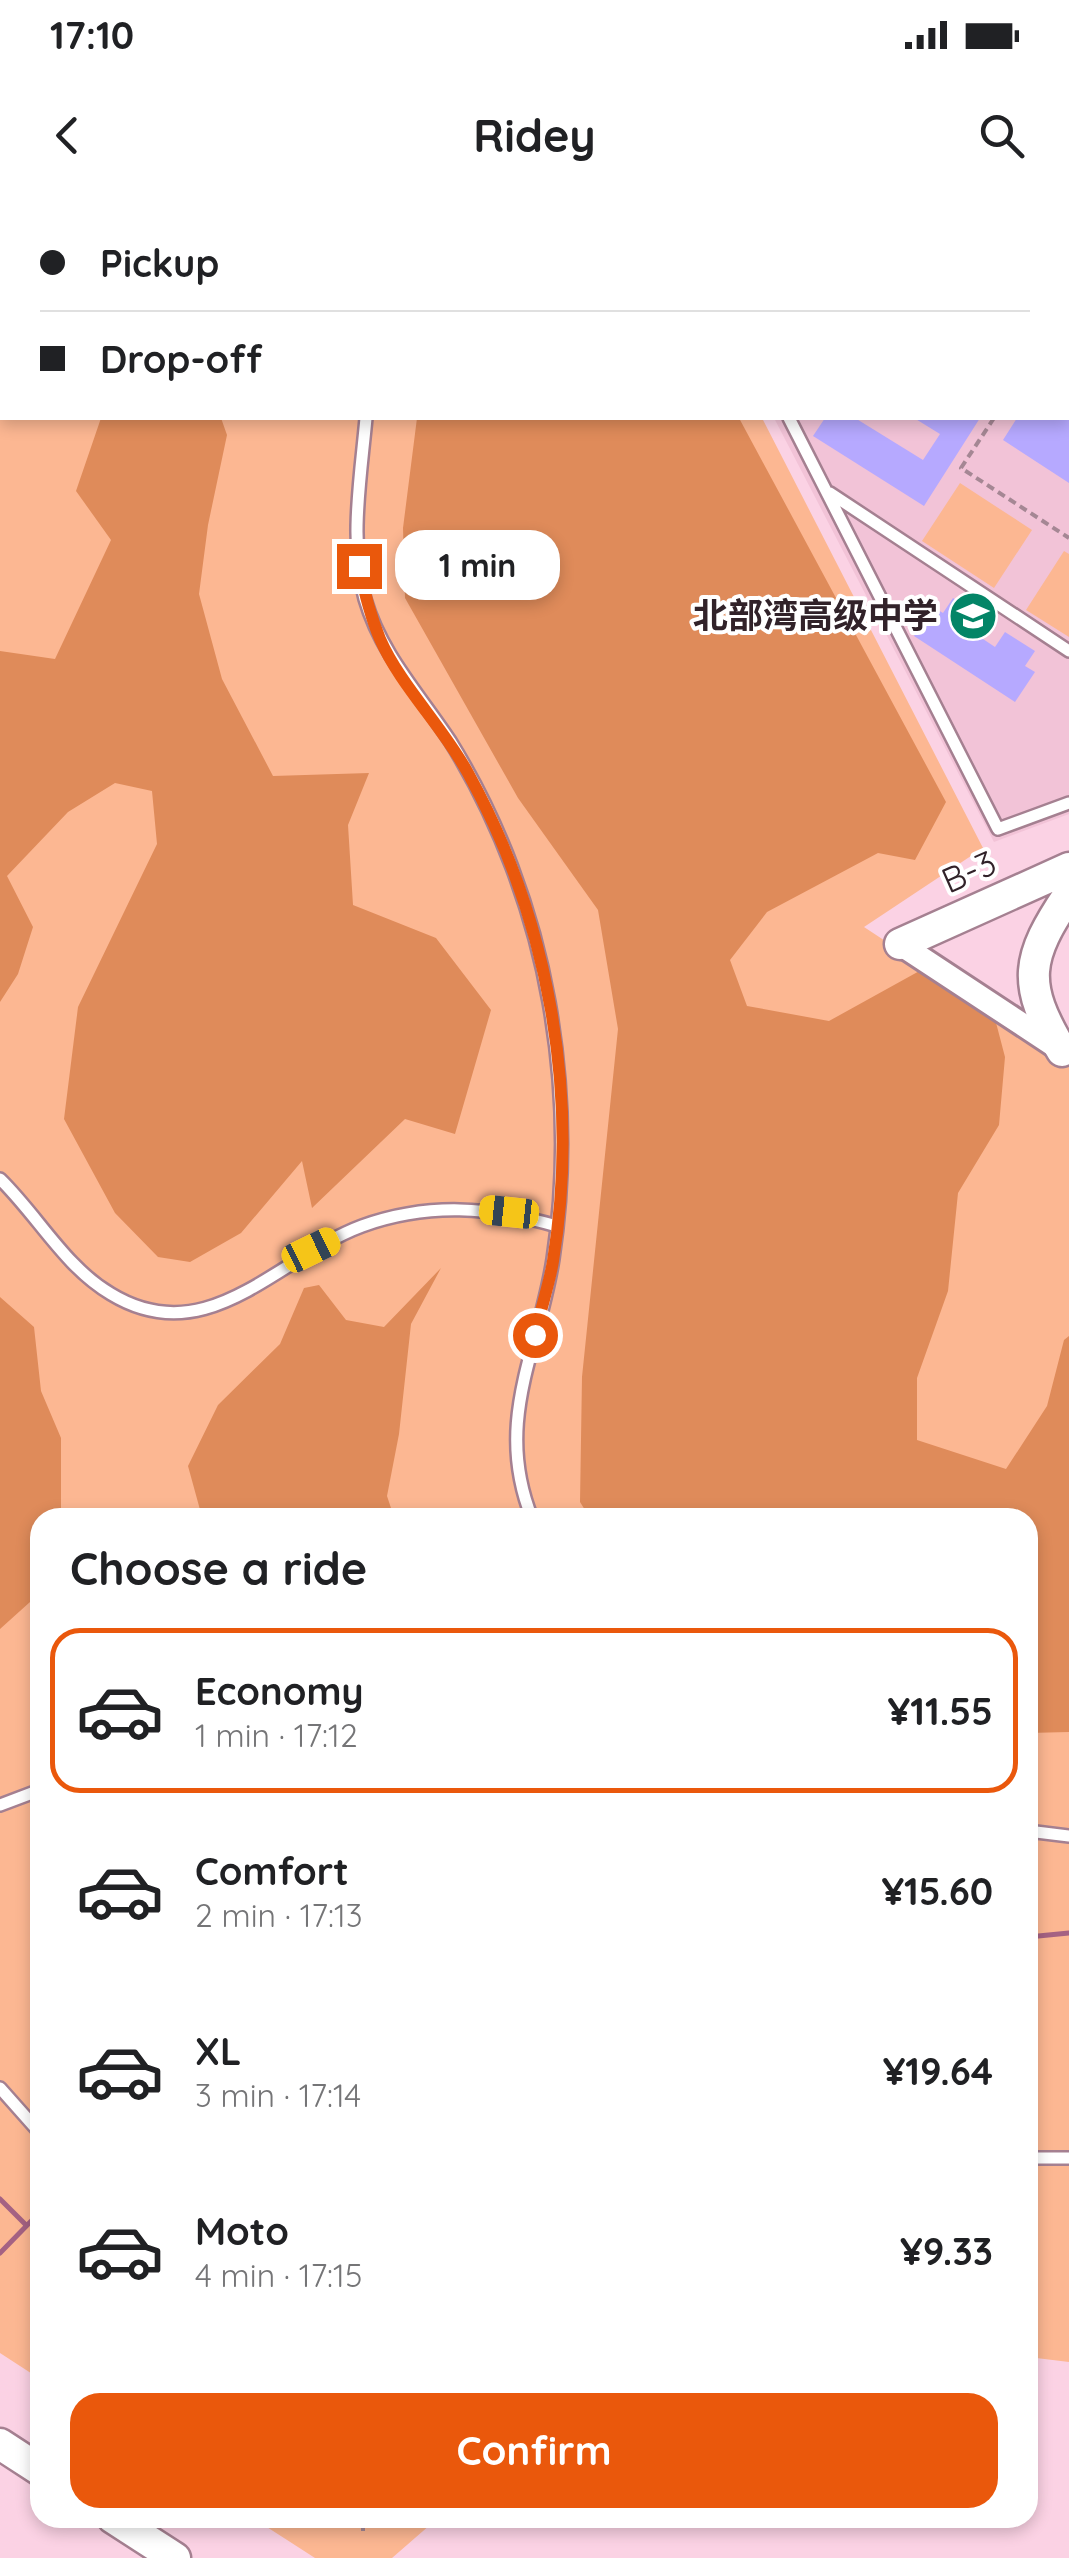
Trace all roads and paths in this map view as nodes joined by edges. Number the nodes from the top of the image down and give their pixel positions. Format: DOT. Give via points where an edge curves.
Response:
graph roads {
  1 [pos="366,420"];
  2 [pos="790,420"];
  3 [pos="993,420"];
  4 [pos="826,491"];
  5 [pos="1069,538"];
  6 [pos="1069,651"];
  7 [pos="1069,803"];
  8 [pos="1069,868"];
  9 [pos="1069,894"];
  10 [pos="900,944"];
  11 [pos="1066,1053"];
  12 [pos="0,1179"];
  13 [pos="557,1226"];
  14 [pos="528,1508"];
  15 [pos="30,1794"];
  16 [pos="0,1805"];
  17 [pos="1038,1832"];
  18 [pos="1069,1836"];
  19 [pos="0,2088"];
  20 [pos="30,2121"];
  21 [pos="1038,2158"];
  22 [pos="1069,2158"];
  23 [pos="0,2444"];
  24 [pos="30,2464"];
  25 [pos="128,2528"];
  26 [pos="362,2528"];
  27 [pos="362,2531"];
  28 [pos="175,2558"];
  1 -- 13 [label="lane" via="359,530 365,598 381,642 482,800 539,952 562,1105"];
  2 -- 4 [label="lane"];
  3 -- 5 [label="path" via="961,468"];
  4 -- 6 [label="lane"];
  4 -- 7 [label="lane" via="998,829"];
  8 -- 10 [label="street, B-3"];
  9 -- 11 [label="street" via="1044,931 1033,971 1039,1012"];
  10 -- 11 [label="street"];
  12 -- 13 [label="lane" via="77,1268 112,1296 148,1310 214,1308 311,1250 390,1217 478,1209"];
  13 -- 14 [label="lane" via="518,1397 519,1466"];
  15 -- 16 [label="lane"];
  17 -- 18 [label="lane"];
  19 -- 20 [label="lane"];
  21 -- 22 [label="lane"];
  23 -- 24 [label="street"];
  25 -- 28 [label="street"];
  26 -- 27 [label="path"];
}
